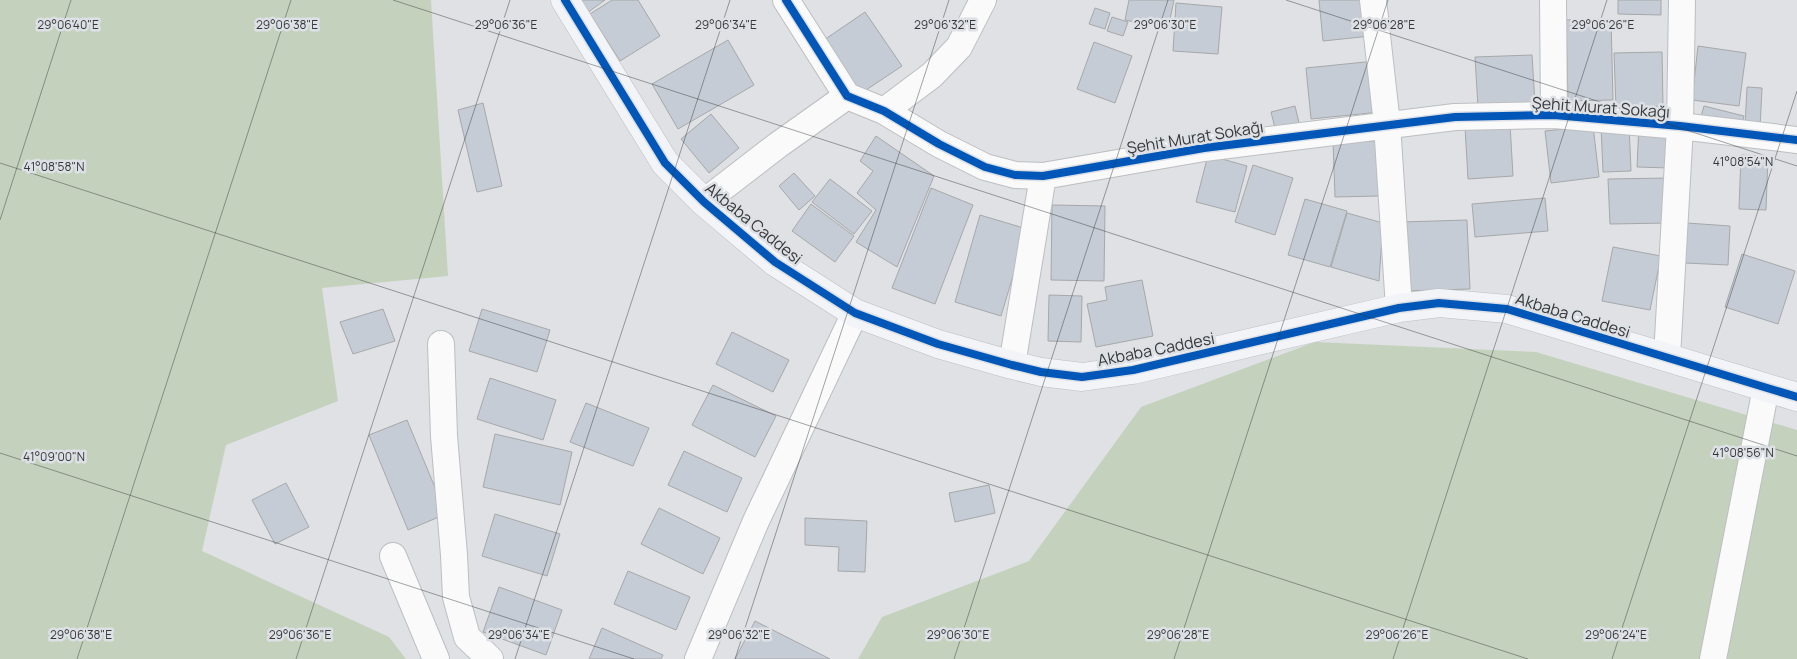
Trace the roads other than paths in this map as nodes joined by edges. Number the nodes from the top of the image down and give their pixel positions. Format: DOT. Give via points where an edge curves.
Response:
graph roads {
  1 [pos="565,0"];
  2 [pos="786,0"];
  3 [pos="983,0"];
  4 [pos="1373,0"];
  5 [pos="1552,0"];
  6 [pos="1682,0"];
  7 [pos="847,96"];
  8 [pos="884,111"];
  9 [pos="1554,115"];
  10 [pos="1387,124"];
  11 [pos="1680,126"];
  12 [pos="1797,140"];
  13 [pos="1042,176"];
  14 [pos="704,202"];
  15 [pos="1399,308"];
  16 [pos="855,313"];
  17 [pos="441,344"];
  18 [pos="1667,357"];
  19 [pos="1012,365"];
  20 [pos="1766,388"];
  21 [pos="1797,397"];
  22 [pos="393,556"];
  23 [pos="436,659"];
  24 [pos="490,659"];
  25 [pos="698,659"];
  26 [pos="1714,659"];
  1 -- 14 [label="main road, Akbaba Caddesi" via="665,163"];
  2 -- 7 [label="street"];
  3 -- 8 [label="street" via="959,47 932,75"];
  4 -- 10 [label="street"];
  5 -- 9 [label="street"];
  6 -- 11 [label="street"];
  7 -- 8 [label="street, Şehit Murat Sokağı"];
  7 -- 14 [label="street"];
  8 -- 13 [label="street, Şehit Murat Sokağı" via="986,167 1015,175"];
  9 -- 10 [label="street, Şehit Murat Sokağı" via="1455,117"];
  9 -- 11 [label="street, Şehit Murat Sokağı"];
  10 -- 13 [label="street, Şehit Murat Sokağı" via="1204,148"];
  10 -- 15 [label="street"];
  11 -- 12 [label="street, Şehit Murat Sokağı"];
  11 -- 18 [label="street"];
  13 -- 19 [label="street"];
  14 -- 16 [label="main road, Akbaba Caddesi" via="775,262"];
  15 -- 18 [label="main road, Akbaba Caddesi" via="1439,303 1507,309"];
  15 -- 19 [label="main road, Akbaba Caddesi" via="1133,370 1082,377"];
  16 -- 19 [label="main road, Akbaba Caddesi" via="938,344"];
  16 -- 25 [label="street" via="756,520"];
  17 -- 24 [label="street" via="456,597 467,637"];
  18 -- 20 [label="main road, Akbaba Caddesi"];
  20 -- 21 [label="main road, Akbaba Caddesi"];
  20 -- 26 [label="street"];
  22 -- 23 [label="street"];
}
